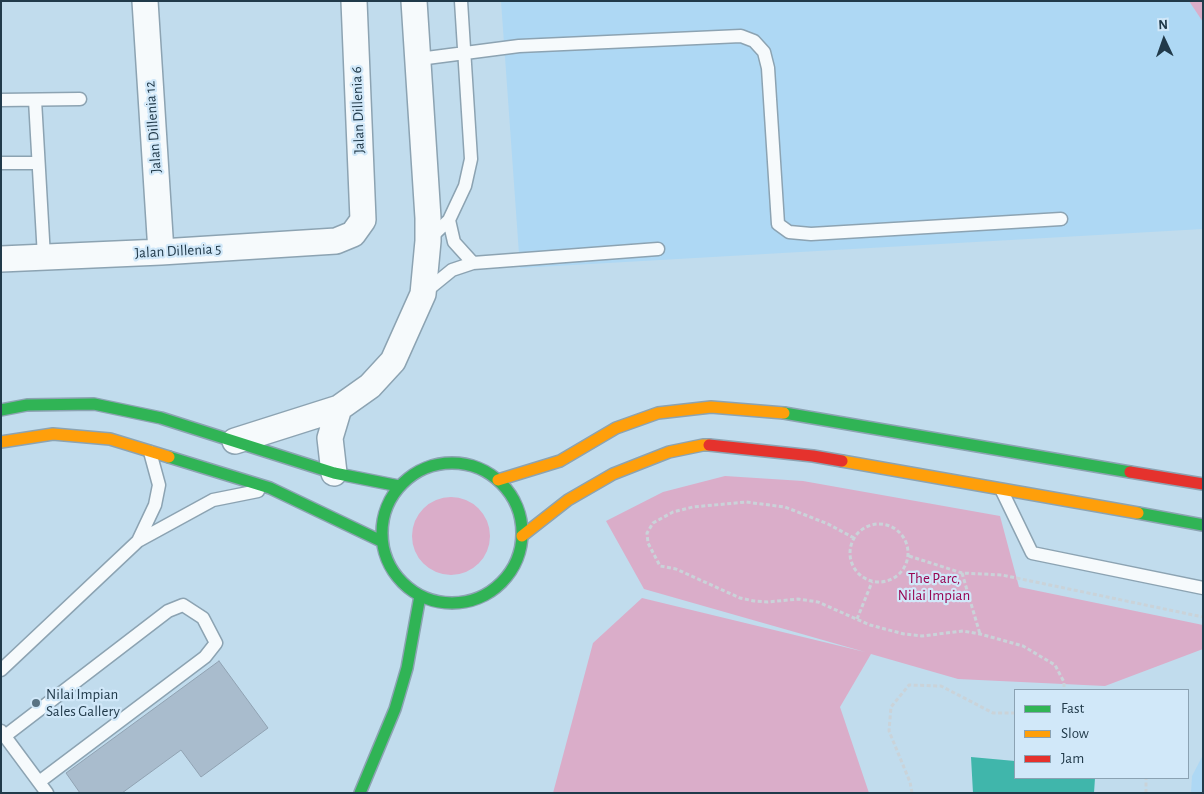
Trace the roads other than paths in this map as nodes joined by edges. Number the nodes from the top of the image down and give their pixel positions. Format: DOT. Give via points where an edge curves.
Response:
graph roads {
  1 [pos="145,1"];
  2 [pos="354,1"];
  3 [pos="414,1"];
  4 [pos="461,1"];
  5 [pos="464,53"];
  6 [pos="419,59"];
  7 [pos="80,99"];
  8 [pos="1,100"];
  9 [pos="35,100"];
  10 [pos="1,163"];
  11 [pos="38,163"];
  12 [pos="1061,219"];
  13 [pos="449,220"];
  14 [pos="358,227"];
  15 [pos="428,241"];
  16 [pos="658,249"];
  17 [pos="160,252"];
  18 [pos="44,257"];
  19 [pos="1,259"];
  20 [pos="473,263"];
  21 [pos="423,294"];
  22 [pos="339,408"];
  23 [pos="1,410"];
  24 [pos="235,441"];
  25 [pos="1,442"];
  26 [pos="150,450"];
  27 [pos="334,473"];
  28 [pos="498,480"];
  29 [pos="1203,484"];
  30 [pos="399,486"];
  31 [pos="270,488"];
  32 [pos="1002,491"];
  33 [pos="1203,526"];
  34 [pos="522,536"];
  35 [pos="138,541"];
  36 [pos="382,541"];
  37 [pos="1203,588"];
  38 [pos="420,596"];
  39 [pos="1,670"];
  40 [pos="3,733"];
  41 [pos="39,782"];
  42 [pos="47,793"];
  43 [pos="360,793"];
  1 -- 17 [label="street, Jalan Dillenia 12"];
  2 -- 14 [label="street, Jalan Dillenia 6"];
  3 -- 6 [label="street"];
  4 -- 5 [label="lane"];
  5 -- 6 [label="lane"];
  5 -- 12 [label="lane" via="519,46 742,36 754,41 764,52 768,68 778,224 789,232 811,234"];
  5 -- 13 [label="lane" via="471,159 465,186"];
  6 -- 15 [label="street"];
  7 -- 9 [label="lane"];
  8 -- 9 [label="lane"];
  9 -- 11 [label="lane"];
  10 -- 11 [label="lane"];
  11 -- 18 [label="lane"];
  13 -- 15 [label="lane"];
  13 -- 20 [label="lane" via="454,242"];
  14 -- 17 [label="street, Jalan Dillenia 5" via="336,242"];
  15 -- 21 [label="street"];
  16 -- 20 [label="lane"];
  17 -- 18 [label="street, Jalan Dillenia 5"];
  18 -- 19 [label="street, Jalan Dillenia 5"];
  20 -- 21 [label="lane" via="452,270"];
  21 -- 22 [label="street" via="393,361 370,386"];
  22 -- 24 [label="street"];
  22 -- 27 [label="street" via="330,438"];
  23 -- 24 [label="main road" via="27,405 94,404 161,418"];
  24 -- 27 [label="main road"];
  25 -- 26 [label="main road" via="53,434 110,439"];
  26 -- 31 [label="main road"];
  26 -- 35 [label="lane" via="159,485 155,505"];
  27 -- 30 [label="main road"];
  28 -- 29 [label="main road" via="560,461 616,428 658,413 711,407 780,412"];
  28 -- 30 [label="main road" via="479,468 458,463 436,465 416,472"];
  28 -- 34 [label="main road" via="512,496 520,515"];
  30 -- 36 [label="main road" via="388,502 382,521"];
  31 -- 35 [label="lane" via="213,500"];
  31 -- 36 [label="main road"];
  32 -- 33 [label="main road"];
  32 -- 34 [label="main road" via="812,456 704,445 669,452 613,474 568,500"];
  32 -- 37 [label="lane" via="1032,554"];
  34 -- 38 [label="main road" via="519,555 510,572 497,587 481,597 461,603 440,602"];
  35 -- 39 [label="lane"];
  36 -- 38 [label="main road" via="385,558 394,573"];
  38 -- 43 [label="main road" via="400,693"];
  40 -- 41 [label="lane"];
  40 -- 41 [label="lane" via="168,611 183,605 203,618 216,642 205,657"];
  41 -- 42 [label="lane"];
}
